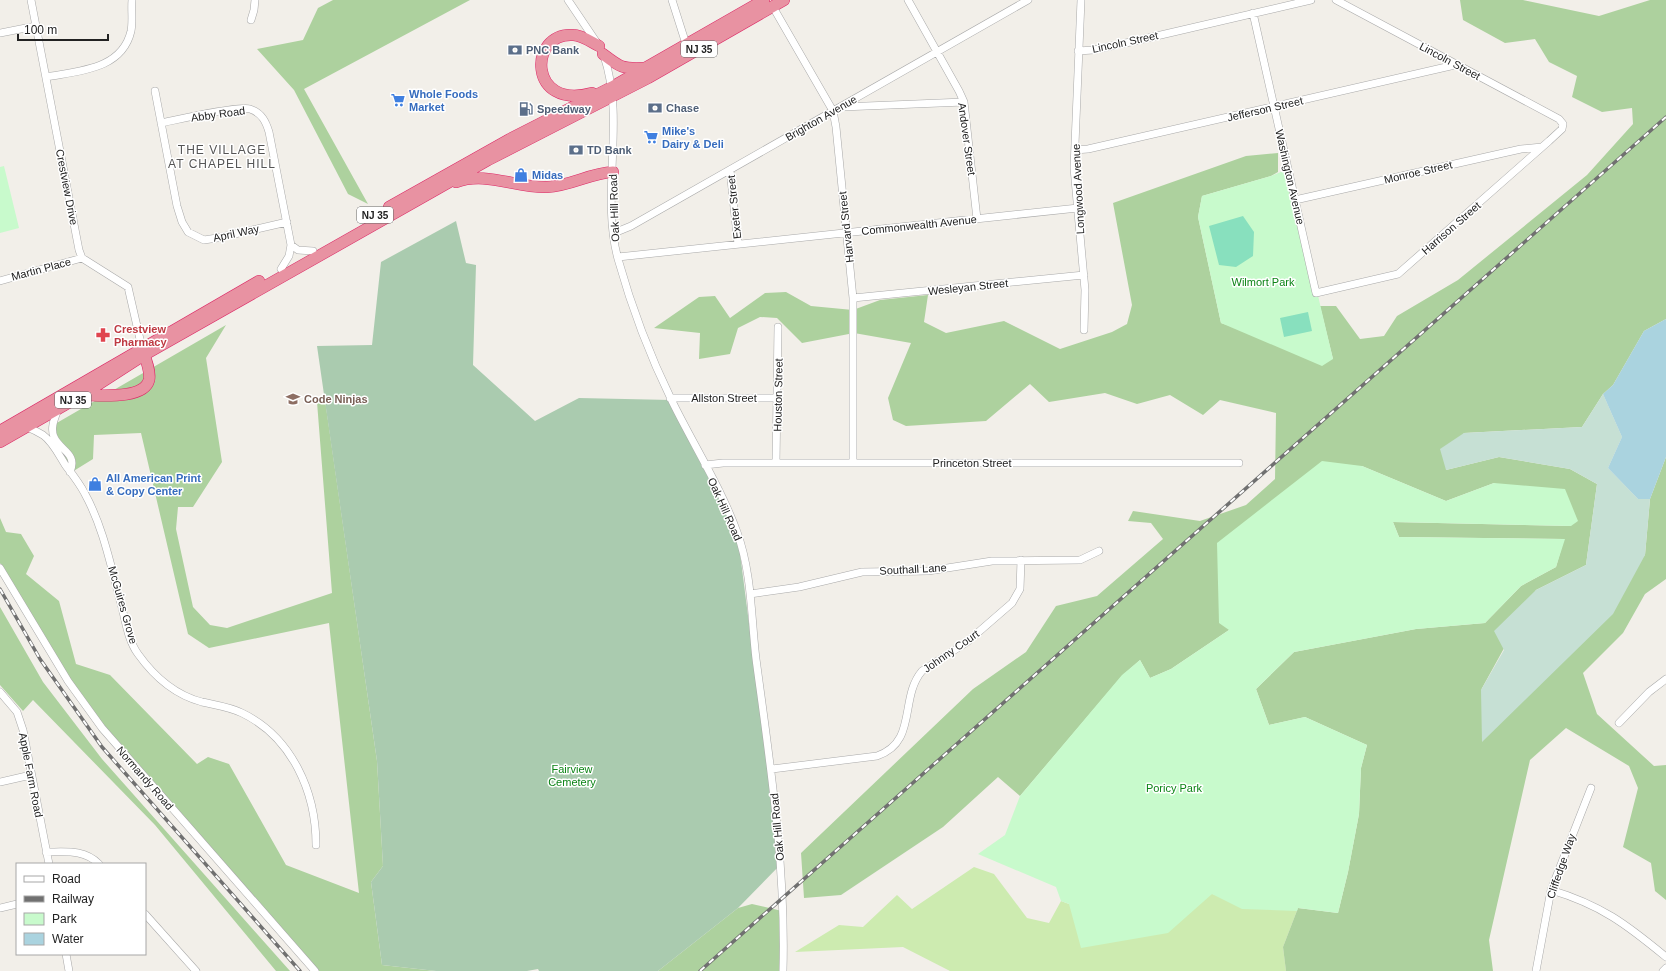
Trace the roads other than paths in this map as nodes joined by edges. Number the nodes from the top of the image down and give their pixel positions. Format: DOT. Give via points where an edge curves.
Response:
graph roads {
  1 [pos="31,0"];
  2 [pos="132,0"];
  3 [pos="255,0"];
  4 [pos="568,0"];
  5 [pos="672,0"];
  6 [pos="784,0"];
  7 [pos="908,0"];
  8 [pos="1028,0"];
  9 [pos="1081,0"];
  10 [pos="1311,0"];
  11 [pos="1336,0"];
  12 [pos="769,4"];
  13 [pos="1253,13"];
  14 [pos="251,20"];
  15 [pos="36,26"];
  16 [pos="0,33"];
  17 [pos="686,44"];
  18 [pos="601,50"];
  19 [pos="1078,51"];
  20 [pos="937,52"];
  21 [pos="1455,65"];
  22 [pos="646,68"];
  23 [pos="46,77"];
  24 [pos="155,91"];
  25 [pos="612,92"];
  26 [pos="964,102"];
  27 [pos="842,107"];
  28 [pos="1274,107"];
  29 [pos="833,111"];
  30 [pos="161,123"];
  31 [pos="1564,124"];
  32 [pos="1542,147"];
  33 [pos="1075,150"];
  34 [pos="730,170"];
  35 [pos="613,172"];
  36 [pos="436,189"];
  37 [pos="1295,200"];
  38 [pos="1078,208"];
  39 [pos="977,219"];
  40 [pos="287,222"];
  41 [pos="614,233"];
  42 [pos="847,233"];
  43 [pos="738,244"];
  44 [pos="291,245"];
  45 [pos="312,251"];
  46 [pos="618,257"];
  47 [pos="82,258"];
  48 [pos="282,269"];
  49 [pos="1084,275"];
  50 [pos="0,281"];
  51 [pos="1316,293"];
  52 [pos="853,298"];
  53 [pos="778,326"];
  54 [pos="1084,330"];
  55 [pos="143,352"];
  56 [pos="82,395"];
  57 [pos="670,398"];
  58 [pos="778,398"];
  59 [pos="58,409"];
  60 [pos="27,427"];
  61 [pos="0,431"];
  62 [pos="0,442"];
  63 [pos="776,463"];
  64 [pos="853,463"];
  65 [pos="1239,463"];
  66 [pos="705,465"];
  67 [pos="70,472"];
  68 [pos="1099,551"];
  69 [pos="1021,560"];
  70 [pos="0,568"];
  71 [pos="750,594"];
  72 [pos="1666,680"];
  73 [pos="0,692"];
  74 [pos="1620,723"];
  75 [pos="772,769"];
  76 [pos="31,775"];
  77 [pos="0,782"];
  78 [pos="1591,788"];
  79 [pos="316,845"];
  80 [pos="46,852"];
  81 [pos="48,863"];
  82 [pos="98,863"];
  83 [pos="1551,890"];
  84 [pos="16,904"];
  85 [pos="0,908"];
  86 [pos="146,915"];
  87 [pos="66,955"];
  88 [pos="1666,957"];
  89 [pos="1666,968"];
  90 [pos="69,971"];
  91 [pos="196,971"];
  92 [pos="315,971"];
  93 [pos="783,971"];
  94 [pos="1536,971"];
  95 [pos="1663,971"];
  1 -- 15 [label="street, Crestview Drive"];
  2 -- 23 [label="street" via="131,29 127,42 118,55 99,66"];
  3 -- 14 [label="street"];
  4 -- 18 [label="street"];
  5 -- 17 [label="street"];
  6 -- 12 [label="highway, NJ 35"];
  7 -- 20 [label="street, Andover Street"];
  8 -- 20 [label="street, Brighton Avenue"];
  9 -- 19 [label="street, Longwood Avenue"];
  10 -- 13 [label="street, Lincoln Street"];
  11 -- 21 [label="street, Lincoln Street"];
  12 -- 17 [label="highway, NJ 35"];
  12 -- 25 [label="highway, NJ 35" via="648,78"];
  12 -- 29 [label="street, Harvard Street"];
  13 -- 19 [label="street, Lincoln Street" via="1107,47"];
  13 -- 28 [label="street, Washington Avenue"];
  15 -- 16 [label="street"];
  15 -- 23 [label="street, Crestview Drive"];
  17 -- 22 [label="highway, NJ 35"];
  18 -- 22 [label="highway" via="617,65 626,69"];
  18 -- 25 [label="street"];
  18 -- 25 [label="highway" via="574,35 556,38 543,56 542,74 550,87 568,96"];
  19 -- 33 [label="street, Longwood Avenue"];
  20 -- 26 [label="street, Andover Street"];
  20 -- 27 [label="street, Brighton Avenue"];
  21 -- 28 [label="street, Jefferson Street"];
  21 -- 31 [label="street, Lincoln Street" via="1559,119"];
  22 -- 25 [label="highway, NJ 35"];
  23 -- 47 [label="street, Crestview Drive"];
  24 -- 30 [label="street, April Way"];
  25 -- 35 [label="street, Oak Hill Road"];
  25 -- 36 [label="highway, NJ 35"];
  25 -- 45 [label="highway, NJ 35" via="504,142"];
  26 -- 27 [label="street"];
  26 -- 39 [label="street, Andover Street"];
  27 -- 29 [label="street, Brighton Avenue"];
  28 -- 33 [label="street, Jefferson Street"];
  28 -- 37 [label="street, Washington Avenue"];
  29 -- 34 [label="street, Brighton Avenue"];
  29 -- 42 [label="street, Harvard Street"];
  30 -- 40 [label="street, Abby Road" via="245,108 259,113 266,122 269,132"];
  30 -- 40 [label="street, April Way" via="177,206 182,222 193,236 209,240"];
  31 -- 32 [label="street, Harrison Street" via="1562,129"];
  32 -- 37 [label="street, Monroe Street" via="1521,149"];
  32 -- 51 [label="street, Harrison Street" via="1398,274"];
  33 -- 38 [label="street, Longwood Avenue"];
  34 -- 41 [label="street, Brighton Avenue"];
  34 -- 43 [label="street, Exeter Street"];
  35 -- 36 [label="highway" via="592,175 560,186 534,186 480,178 463,180"];
  35 -- 41 [label="street, Oak Hill Road"];
  36 -- 55 [label="highway, NJ 35"];
  37 -- 51 [label="street, Washington Avenue"];
  38 -- 39 [label="street, Commonwealth Avenue"];
  38 -- 49 [label="street, Longwood Avenue"];
  39 -- 42 [label="street, Commonwealth Avenue"];
  40 -- 44 [label="street, Abby Road"];
  41 -- 46 [label="street, Oak Hill Road"];
  42 -- 43 [label="street, Commonwealth Avenue"];
  42 -- 52 [label="street, Harvard Street"];
  43 -- 46 [label="street, Commonwealth Avenue"];
  44 -- 45 [label="street" via="298,250"];
  44 -- 48 [label="street, Abby Road"];
  45 -- 48 [label="highway, NJ 35"];
  46 -- 57 [label="street, Oak Hill Road" via="642,338"];
  47 -- 50 [label="street, Martin Place"];
  47 -- 55 [label="street" via="128,287"];
  48 -- 55 [label="highway, NJ 35"];
  49 -- 52 [label="street, Wesleyan Street"];
  49 -- 54 [label="street, Longwood Avenue"];
  52 -- 64 [label="street, Harvard Street"];
  53 -- 58 [label="street, Houston Street"];
  55 -- 56 [label="highway, NJ 35"];
  55 -- 56 [label="highway" via="149,375 142,390 134,393"];
  55 -- 61 [label="highway, NJ 35"];
  56 -- 59 [label="highway, NJ 35"];
  57 -- 58 [label="street, Allston Street"];
  57 -- 66 [label="street, Oak Hill Road"];
  58 -- 63 [label="street, Houston Street"];
  59 -- 60 [label="highway, NJ 35"];
  59 -- 67 [label="street, McGuires Grove" via="52,431 56,440 71,457 73,466"];
  60 -- 62 [label="highway, NJ 35"];
  60 -- 67 [label="street, McGuires Grove" via="44,435"];
  63 -- 64 [label="street, Princeton Street"];
  63 -- 66 [label="street, Princeton Street"];
  64 -- 65 [label="street, Princeton Street"];
  66 -- 71 [label="street, Oak Hill Road" via="738,533"];
  67 -- 79 [label="street, McGuires Grove" via="84,492 100,526 130,636 137,652 162,682 178,692 200,702 241,712 260,723 278,739 300,772 314,816"];
  68 -- 69 [label="street, Southall Lane" via="1080,560"];
  69 -- 71 [label="street, Southall Lane" via="992,561 928,571 862,572 799,587"];
  69 -- 75 [label="street, Johnny Court" via="1020,589 1012,603 967,642 917,676 912,687 903,732 889,750 876,756"];
  70 -- 92 [label="street, Normandy Road" via="68,681 102,728"];
  71 -- 75 [label="street, Oak Hill Road" via="753,636"];
  72 -- 74 [label="street" via="1649,692"];
  73 -- 76 [label="street, Apple Farm Road" via="19,717"];
  75 -- 93 [label="street, Oak Hill Road" via="779,830"];
  76 -- 77 [label="street"];
  76 -- 80 [label="street, Apple Farm Road"];
  78 -- 83 [label="street, Cliffedge Way"];
  80 -- 81 [label="street, Apple Farm Road"];
  80 -- 82 [label="street" via="80,852"];
  83 -- 88 [label="street" via="1579,898 1606,911"];
  83 -- 94 [label="street, Cliffedge Way"];
  84 -- 85 [label="street"];
  86 -- 91 [label="street"];
  87 -- 90 [label="street"];
  89 -- 95 [label="street"];
}
